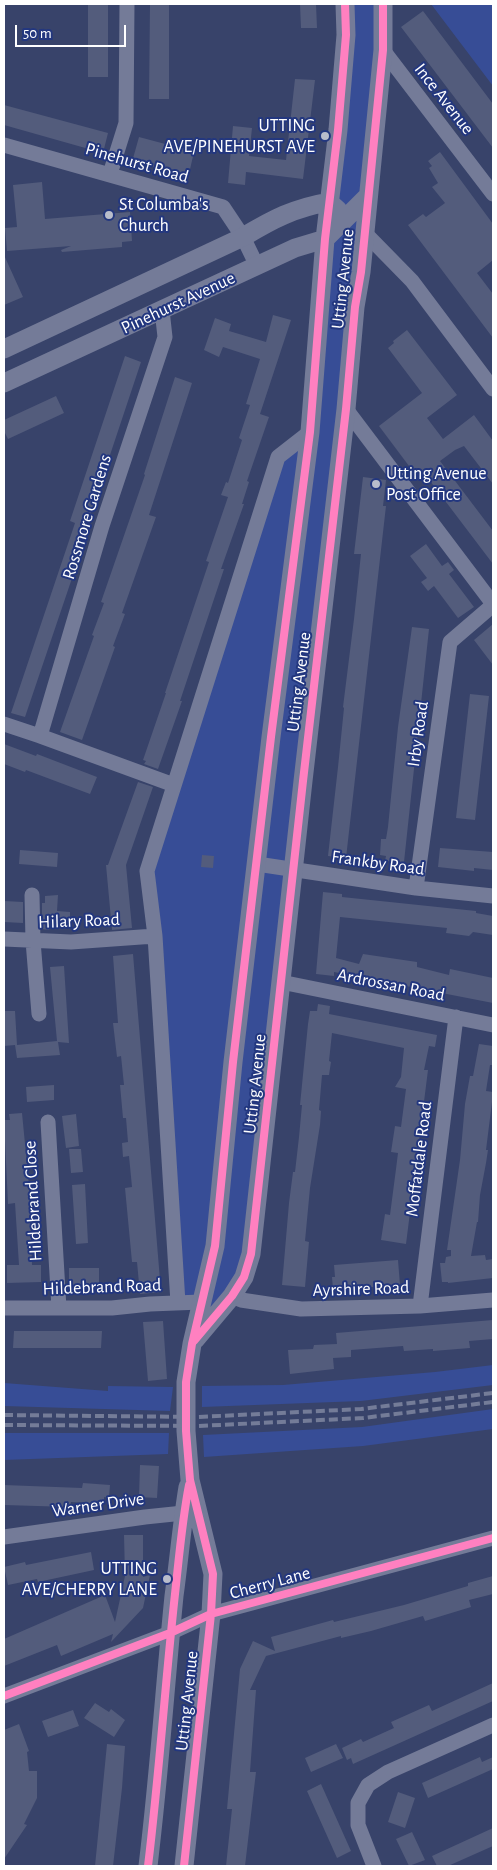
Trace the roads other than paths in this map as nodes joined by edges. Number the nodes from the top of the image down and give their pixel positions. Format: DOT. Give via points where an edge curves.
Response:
graph roads {
  1 [pos="127,4"];
  2 [pos="345,4"];
  3 [pos="383,4"];
  4 [pos="383,50"];
  5 [pos="4,145"];
  6 [pos="110,174"];
  7 [pos="493,194"];
  8 [pos="367,197"];
  9 [pos="329,202"];
  10 [pos="347,217"];
  11 [pos="364,232"];
  12 [pos="242,237"];
  13 [pos="325,238"];
  14 [pos="257,266"];
  15 [pos="162,310"];
  16 [pos="4,349"];
  17 [pos="4,383"];
  18 [pos="493,389"];
  19 [pos="346,409"];
  20 [pos="310,432"];
  21 [pos="493,604"];
  22 [pos="4,724"];
  23 [pos="40,736"];
  24 [pos="174,785"];
  25 [pos="257,864"];
  26 [pos="293,870"];
  27 [pos="416,888"];
  28 [pos="32,895"];
  29 [pos="493,896"];
  30 [pos="155,936"];
  31 [pos="4,940"];
  32 [pos="33,941"];
  33 [pos="281,982"];
  34 [pos="39,1014"];
  35 [pos="456,1017"];
  36 [pos="493,1025"];
  37 [pos="48,1122"];
  38 [pos="232,1296"];
  39 [pos="493,1300"];
  40 [pos="201,1302"];
  41 [pos="178,1303"];
  42 [pos="420,1306"];
  43 [pos="4,1308"];
  44 [pos="59,1308"];
  45 [pos="218,1310"];
  46 [pos="192,1344"];
  47 [pos="190,1512"];
  48 [pos="4,1537"];
  49 [pos="493,1538"];
  50 [pos="211,1614"];
  51 [pos="170,1633"];
  52 [pos="4,1696"];
  53 [pos="493,1725"];
  54 [pos="148,1866"];
  55 [pos="184,1866"];
  56 [pos="374,1866"];
  1 -- 6 [label="street" via="126,123"];
  2 -- 9 [label="street, Utting Avenue" via="346,35"];
  3 -- 4 [label="street, Utting Avenue"];
  4 -- 7 [label="street, Ince Avenue"];
  4 -- 8 [label="street, Utting Avenue"];
  5 -- 6 [label="street, Pinehurst Road"];
  6 -- 12 [label="street, Pinehurst Road" via="224,207"];
  8 -- 10 [label="street, Pinehurst Avenue"];
  8 -- 11 [label="street, Utting Avenue"];
  9 -- 10 [label="street"];
  9 -- 12 [label="street, Pinehurst Avenue" via="305,206 276,217"];
  9 -- 13 [label="street, Utting Avenue"];
  10 -- 11 [label="street"];
  10 -- 13 [label="street, Pinehurst Avenue"];
  11 -- 18 [label="street" via="412,281"];
  11 -- 19 [label="street, Utting Avenue"];
  12 -- 14 [label="street, Pinehurst Road"];
  12 -- 16 [label="street, Pinehurst Avenue"];
  13 -- 14 [label="street, Pinehurst Avenue"];
  13 -- 20 [label="street, Utting Avenue"];
  14 -- 15 [label="street, Pinehurst Avenue"];
  15 -- 17 [label="street, Pinehurst Avenue"];
  15 -- 23 [label="street, Rossmore Gardens" via="165,336 102,526"];
  19 -- 21 [label="street"];
  19 -- 26 [label="street, Utting Avenue"];
  20 -- 24 [label="street" via="278,457"];
  20 -- 25 [label="street, Utting Avenue"];
  21 -- 27 [label="street, Irby Road" via="450,642"];
  22 -- 23 [label="street"];
  23 -- 24 [label="street"];
  24 -- 30 [label="street" via="147,871"];
  25 -- 26 [label="street, Frankby Road"];
  25 -- 40 [label="street, Utting Avenue" via="215,1246"];
  26 -- 27 [label="street, Frankby Road"];
  26 -- 33 [label="street, Utting Avenue"];
  27 -- 29 [label="street, Frankby Road"];
  28 -- 32 [label="street"];
  30 -- 32 [label="street, Hilary Road" via="71,942"];
  30 -- 41 [label="street"];
  31 -- 32 [label="street, Hilary Road"];
  32 -- 34 [label="street"];
  33 -- 35 [label="street, Ardrossan Road"];
  33 -- 38 [label="street, Utting Avenue" via="251,1254 244,1277"];
  35 -- 36 [label="street, Ardrossan Road"];
  35 -- 42 [label="street, Moffatdale Road"];
  37 -- 44 [label="street, Hildebrand Close"];
  38 -- 42 [label="street, Ayrshire Road" via="301,1309"];
  38 -- 45 [label="street, Utting Avenue"];
  39 -- 42 [label="street, Ayrshire Road"];
  40 -- 41 [label="street, Hildebrand Road"];
  40 -- 45 [label="street"];
  40 -- 46 [label="street, Utting Avenue"];
  41 -- 44 [label="street, Hildebrand Road"];
  43 -- 44 [label="street, Hildebrand Road"];
  45 -- 46 [label="street, Utting Avenue"];
  46 -- 47 [label="street, Utting Avenue" via="186,1401"];
  47 -- 48 [label="street, Warner Drive"];
  47 -- 50 [label="street, Utting Avenue" via="213,1574"];
  47 -- 51 [label="street, Utting Avenue"];
  49 -- 50 [label="street, Cherry Lane"];
  50 -- 51 [label="street, Cherry Lane"];
  50 -- 55 [label="street, Utting Avenue"];
  51 -- 52 [label="street, Cherry Lane"];
  51 -- 54 [label="street, Utting Avenue"];
  53 -- 56 [label="street" via="388,1772 368,1785 358,1803 358,1826"];
}
